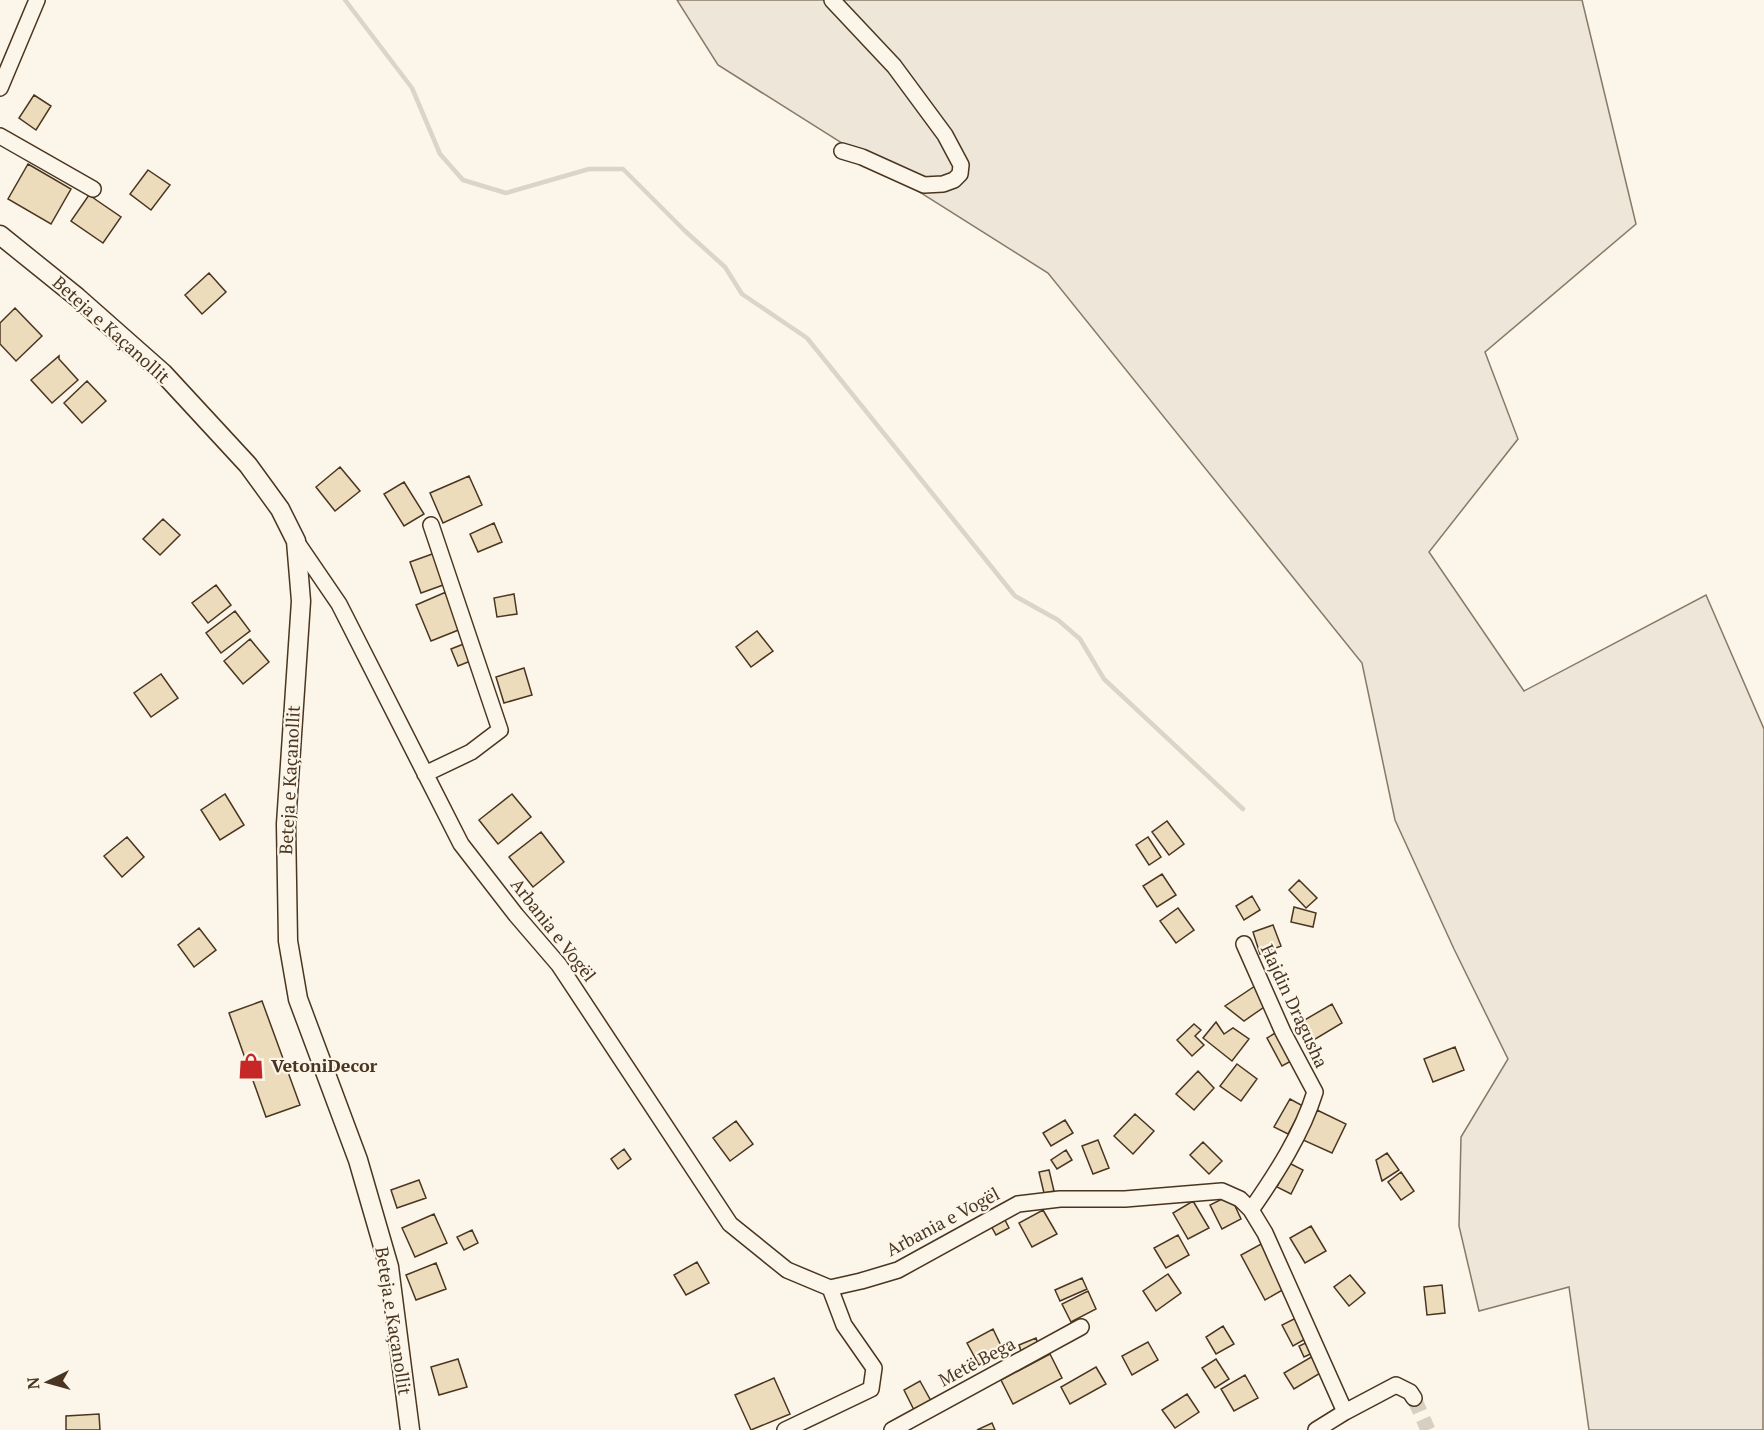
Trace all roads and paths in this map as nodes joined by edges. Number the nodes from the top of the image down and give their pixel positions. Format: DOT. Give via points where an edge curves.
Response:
graph roads {
  1 [pos="37,0"];
  2 [pos="832,0"];
  3 [pos="0,88"];
  4 [pos="0,136"];
  5 [pos="842,151"];
  6 [pos="93,189"];
  7 [pos="0,235"];
  8 [pos="431,525"];
  9 [pos="296,541"];
  10 [pos="425,774"];
  11 [pos="1244,944"];
  12 [pos="1251,1210"];
  13 [pos="830,1288"];
  14 [pos="1081,1327"];
  15 [pos="1414,1398"];
  16 [pos="1345,1412"];
  17 [pos="410,1430"];
  18 [pos="785,1430"];
  19 [pos="892,1430"];
  20 [pos="1316,1430"];
  1 -- 3 [label="street"];
  2 -- 5 [label="street" via="894,66 945,135 961,165 960,174 944,184 924,185"];
  4 -- 6 [label="street"];
  7 -- 9 [label="street, Beteja e Kaçanollit" via="163,373 248,465 280,509"];
  8 -- 10 [label="street" via="500,730 471,752"];
  9 -- 10 [label="street, Arbania e Vogël" via="339,604"];
  9 -- 17 [label="street, Beteja e Kaçanollit" via="301,601 286,824 288,941 298,999 358,1160 389,1267"];
  10 -- 13 [label="street, Arbania e Vogël" via="462,844 559,965 730,1224 787,1270"];
  11 -- 12 [label="street, Hajdin Dragusha" via="1282,1032 1315,1092 1309,1111"];
  12 -- 13 [label="street, Arbania e Vogël" via="1240,1199 1222,1191 1018,1204 898,1270"];
  12 -- 16 [label="street, Arbania e Vogël"];
  13 -- 18 [label="street" via="844,1325 874,1368 871,1389"];
  14 -- 19 [label="street, Metë Bega"];
  15 -- 16 [label="street" via="1396,1385"];
  16 -- 20 [label="street"];
}
